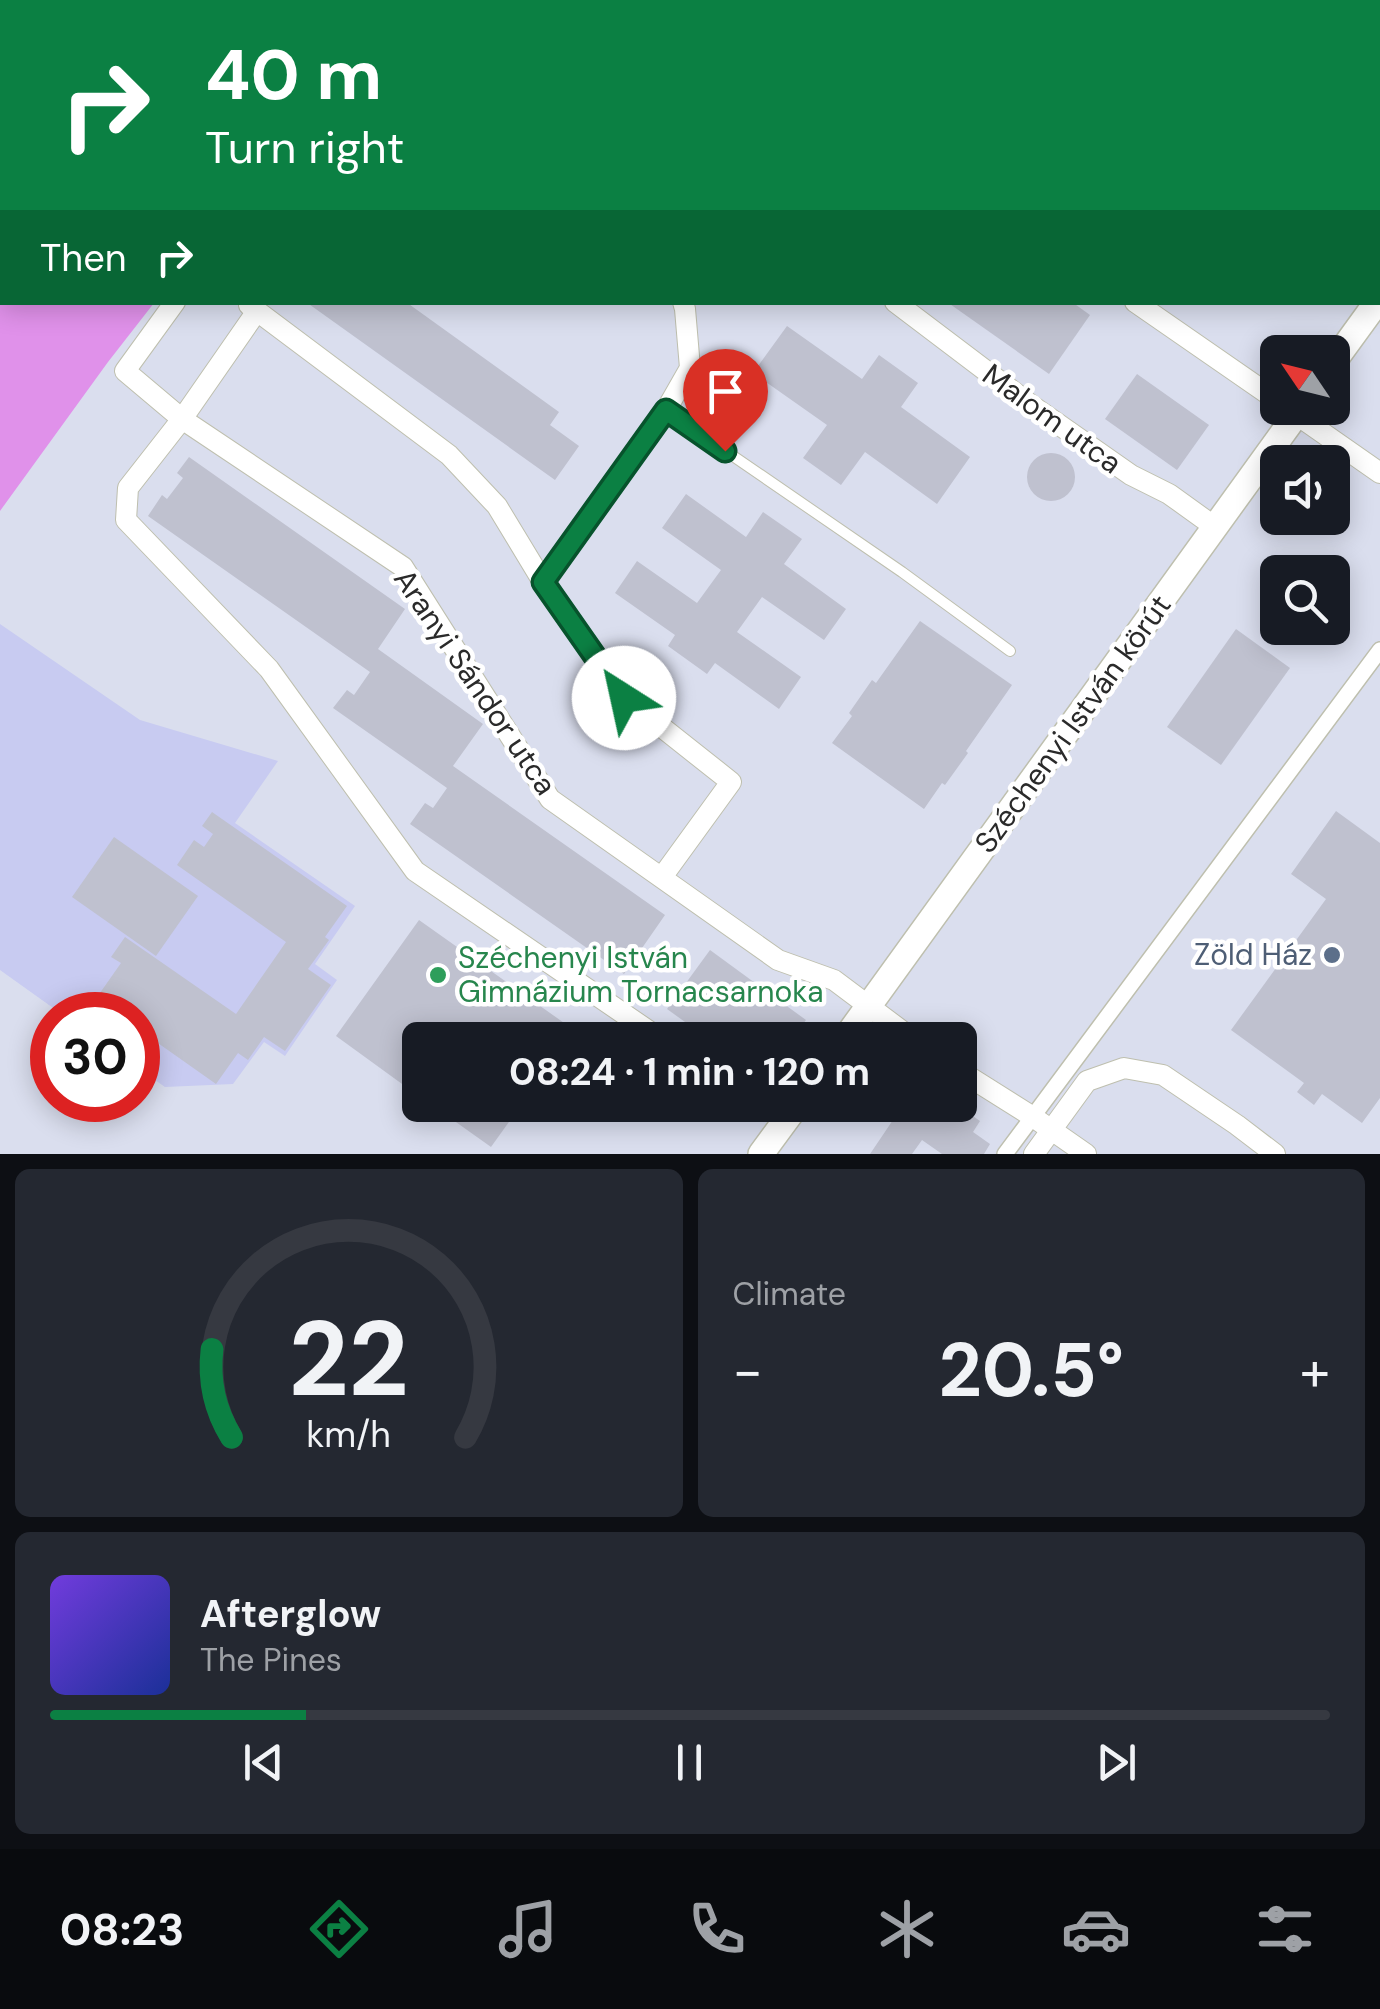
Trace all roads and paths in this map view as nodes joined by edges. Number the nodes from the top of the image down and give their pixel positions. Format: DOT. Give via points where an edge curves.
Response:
graph roads {
  1 [pos="173,305"];
  2 [pos="683,305"];
  3 [pos="899,305"];
  4 [pos="1139,305"];
  5 [pos="1375,305"];
  6 [pos="251,307"];
  7 [pos="1350,339"];
  8 [pos="1260,387"];
  9 [pos="666,410"];
  10 [pos="182,419"];
  11 [pos="1279,425"];
  12 [pos="1314,425"];
  13 [pos="1380,473"];
  14 [pos="1216,526"];
  15 [pos="543,582"];
  16 [pos="1380,650"];
  17 [pos="1010,651"];
  18 [pos="662,876"];
  19 [pos="869,1006"];
  20 [pos="635,1022"];
  21 [pos="857,1022"];
  22 [pos="890,1022"];
  23 [pos="977,1082"];
  24 [pos="1034,1117"];
  25 [pos="784,1122"];
  26 [pos="1052,1130"];
  27 [pos="761,1154"];
  28 [pos="1005,1154"];
  29 [pos="1034,1154"];
  30 [pos="1086,1154"];
  31 [pos="1274,1154"];
  1 -- 10 [label="street, Aranyi Sándor utca" via="125,371"];
  2 -- 9 [label="street" via="690,368"];
  3 -- 14 [label="street, Malom utca" via="1131,476"];
  4 -- 8 [label="street"];
  5 -- 7 [label="street"];
  6 -- 10 [label="street"];
  6 -- 15 [label="street" via="450,455 497,506"];
  9 -- 15 [label="street"];
  9 -- 17 [label="lane"];
  10 -- 18 [label="street, Aranyi Sándor utca" via="403,567 550,798"];
  10 -- 20 [label="street" via="128,488 126,520 270,669 415,870"];
  11 -- 14 [label="street, Széchenyi István körút"];
  12 -- 13 [label="street"];
  14 -- 19 [label="street, Széchenyi István körút"];
  15 -- 18 [label="street" via="624,698 731,782"];
  16 -- 24 [label="street"];
  18 -- 19 [label="street, Aranyi Sándor utca" via="778,960 834,980"];
  19 -- 21 [label="street, Széchenyi István körút"];
  19 -- 22 [label="street, Aranyi Sándor utca"];
  23 -- 24 [label="street"];
  24 -- 26 [label="street"];
  24 -- 28 [label="street"];
  25 -- 27 [label="street"];
  26 -- 29 [label="street"];
  26 -- 30 [label="street"];
  26 -- 31 [label="street" via="1087,1081 1124,1068 1163,1075"];
}
